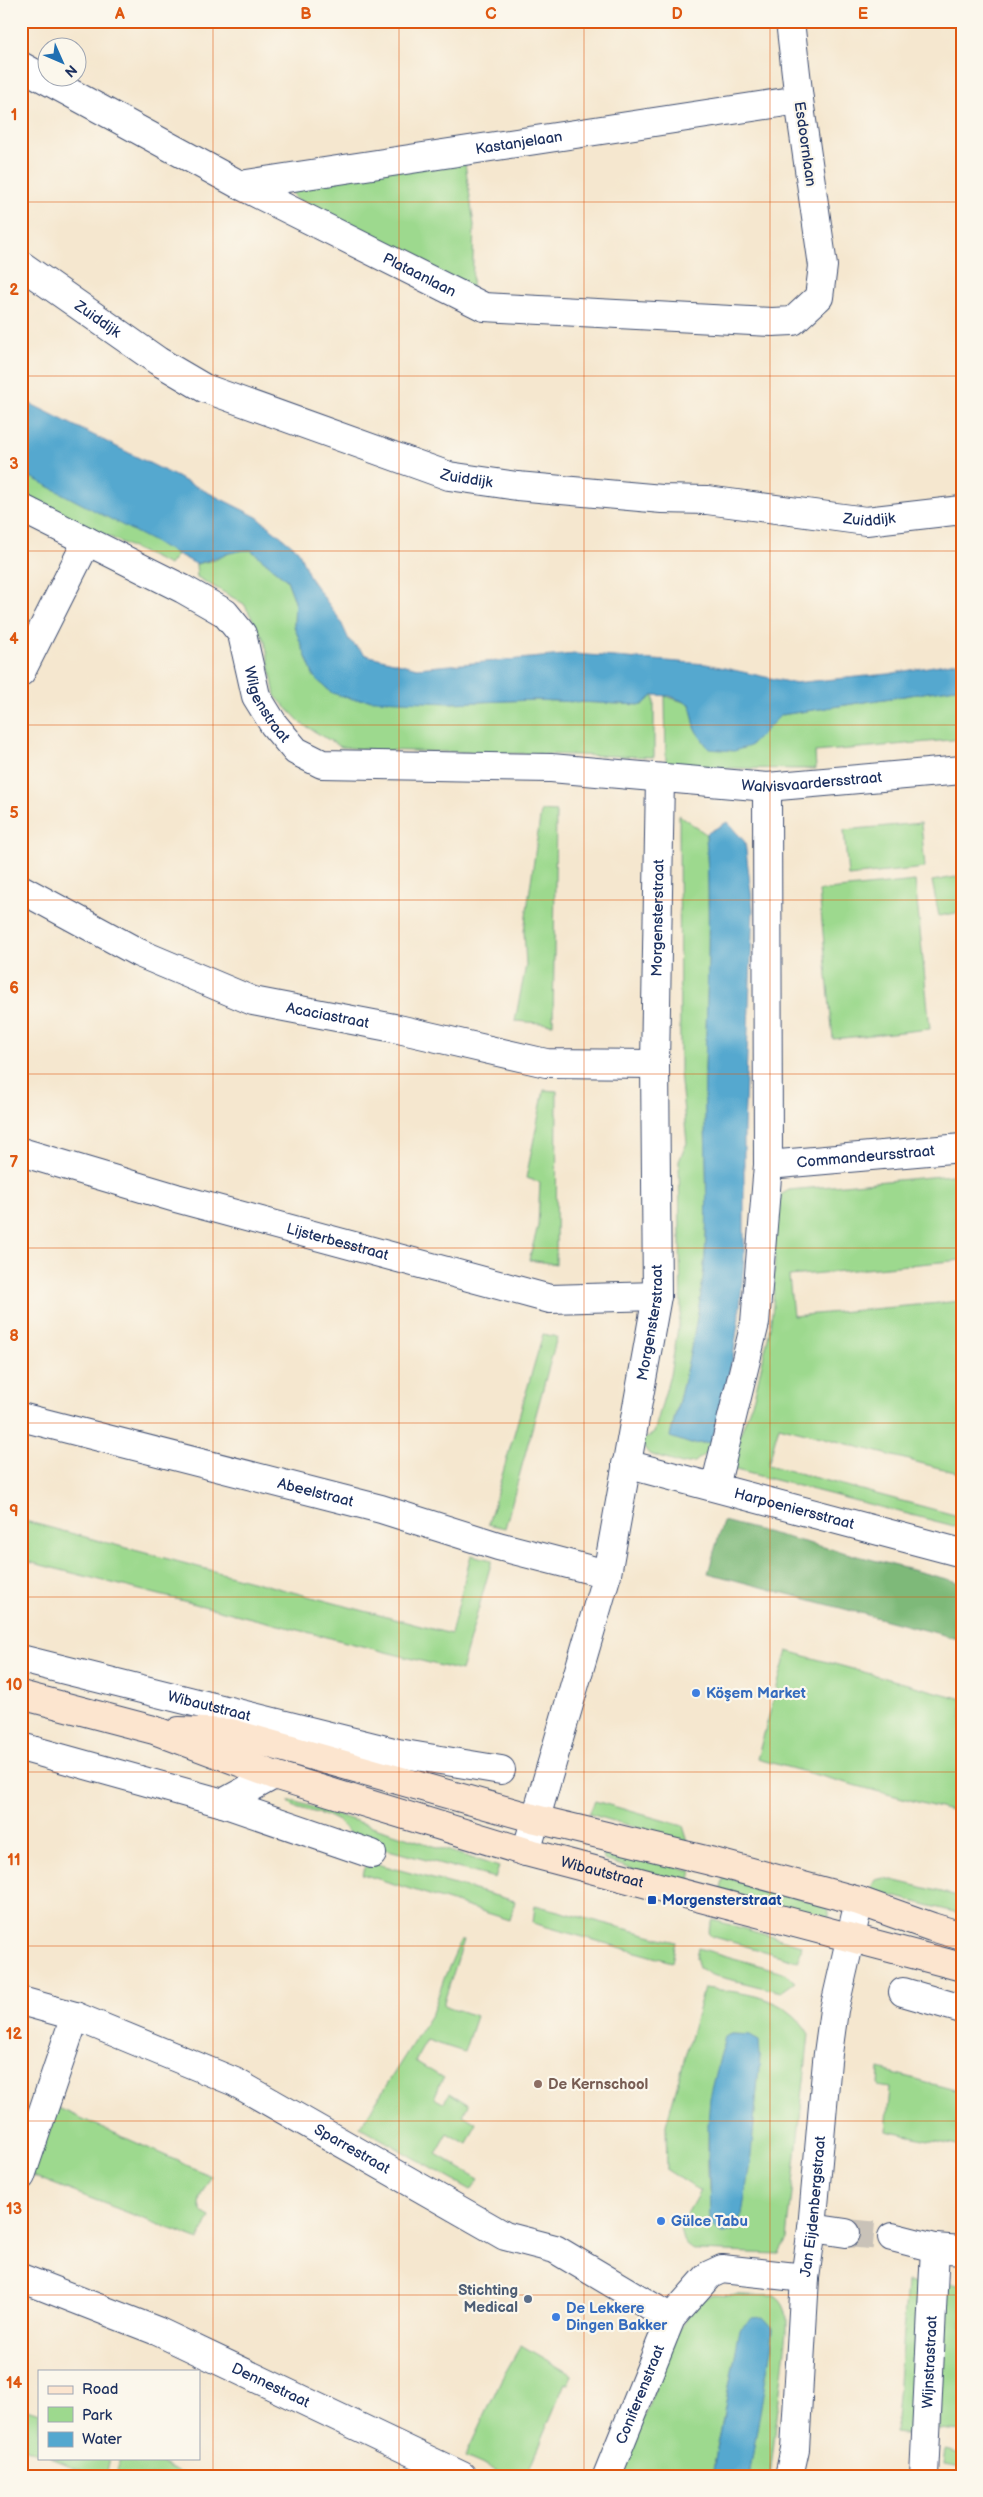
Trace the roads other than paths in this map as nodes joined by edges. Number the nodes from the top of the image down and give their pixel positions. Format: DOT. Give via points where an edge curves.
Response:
graph roads {
  1 [pos="790,21"];
  2 [pos="21,66"];
  3 [pos="799,100"];
  4 [pos="240,185"];
  5 [pos="21,265"];
  6 [pos="823,266"];
  7 [pos="21,508"];
  8 [pos="962,510"];
  9 [pos="87,541"];
  10 [pos="21,672"];
  11 [pos="962,770"];
  12 [pos="660,778"];
  13 [pos="768,786"];
  14 [pos="21,889"];
  15 [pos="655,1064"];
  16 [pos="962,1148"];
  17 [pos="21,1152"];
  18 [pos="768,1165"];
  19 [pos="657,1296"];
  20 [pos="21,1417"];
  21 [pos="626,1464"];
  22 [pos="714,1487"];
  23 [pos="962,1552"];
  24 [pos="607,1574"];
  25 [pos="21,1659"];
  26 [pos="21,1695"];
  27 [pos="154,1730"];
  28 [pos="21,1747"];
  29 [pos="394,1765"];
  30 [pos="501,1770"];
  31 [pos="274,1775"];
  32 [pos="223,1804"];
  33 [pos="536,1820"];
  34 [pos="526,1852"];
  35 [pos="372,1854"];
  36 [pos="858,1901"];
  37 [pos="962,1936"];
  38 [pos="850,1937"];
  39 [pos="962,1967"];
  40 [pos="903,1992"];
  41 [pos="21,2001"];
  42 [pos="962,2009"];
  43 [pos="75,2016"];
  44 [pos="21,2176"];
  45 [pos="812,2228"];
  46 [pos="846,2233"];
  47 [pos="892,2237"];
  48 [pos="935,2248"];
  49 [pos="962,2250"];
  50 [pos="21,2278"];
  51 [pos="805,2278"];
  52 [pos="671,2318"];
  53 [pos="462,2476"];
  54 [pos="607,2476"];
  55 [pos="789,2476"];
  56 [pos="924,2476"];
  1 -- 3 [label="street, Esdoornlaan"];
  2 -- 4 [label="street, Plataanlaan"];
  3 -- 4 [label="street, Kastanjelaan"];
  3 -- 6 [label="street, Esdoornlaan"];
  4 -- 6 [label="street, Plataanlaan" via="484,307 793,321 819,297"];
  5 -- 8 [label="street, Zuiddijk" via="158,361 204,388 449,476 613,495 707,500 866,521"];
  7 -- 9 [label="street, Wilgenstraat"];
  9 -- 10 [label="street"];
  9 -- 12 [label="street, Wilgenstraat" via="225,613 242,634 256,696 274,725 296,751 322,764 551,768"];
  11 -- 13 [label="street, Walvisvaardersstraat"];
  12 -- 13 [label="street, Walvisvaardersstraat"];
  12 -- 15 [label="street, Morgensterstraat"];
  13 -- 18 [label="street"];
  14 -- 15 [label="street, Acaciastraat" via="139,952 253,1001 394,1028 546,1063"];
  15 -- 19 [label="street, Morgensterstraat"];
  16 -- 18 [label="street, Commandeursstraat"];
  17 -- 19 [label="street, Lijsterbesstraat" via="176,1198 550,1299"];
  18 -- 22 [label="street" via="755,1323"];
  19 -- 21 [label="street, Morgensterstraat"];
  20 -- 24 [label="street, Abeelstraat" via="381,1509 498,1546"];
  21 -- 22 [label="street, Harpoeniersstraat"];
  21 -- 24 [label="street, Morgensterstraat"];
  22 -- 23 [label="street, Harpoeniersstraat"];
  24 -- 33 [label="street, Morgensterstraat"];
  25 -- 29 [label="street, Wibautstraat"];
  26 -- 27 [label="main road, Wibautstraat"];
  27 -- 29 [label="main road, Wibautstraat" via="231,1733"];
  27 -- 31 [label="main road, Wibautstraat"];
  28 -- 32 [label="street"];
  29 -- 30 [label="street, Wibautstraat"];
  29 -- 33 [label="main road, Wibautstraat"];
  31 -- 32 [label="street"];
  31 -- 34 [label="main road, Wibautstraat"];
  32 -- 35 [label="street"];
  33 -- 34 [label="street, Morgensterstraat"];
  33 -- 36 [label="main road, Wibautstraat" via="710,1861"];
  34 -- 38 [label="main road, Wibautstraat"];
  36 -- 37 [label="main road, Wibautstraat"];
  36 -- 38 [label="street, Jan Eijdenbergstraat"];
  38 -- 39 [label="main road, Wibautstraat"];
  38 -- 45 [label="street, Jan Eijdenbergstraat" via="830,2030"];
  40 -- 42 [label="street"];
  41 -- 43 [label="street, Sparrestraat"];
  43 -- 44 [label="street"];
  43 -- 52 [label="street, Sparrestraat" via="251,2089 505,2236 556,2249"];
  45 -- 46 [label="street"];
  45 -- 51 [label="street, Jan Eijdenbergstraat"];
  47 -- 48 [label="street"];
  48 -- 49 [label="street"];
  48 -- 56 [label="street, Wijnstrastraat"];
  50 -- 53 [label="street, Dennestraat" via="156,2331"];
  51 -- 52 [label="street, Coniferenstraat" via="722,2269 709,2275"];
  51 -- 55 [label="street, Jan Eijdenbergstraat" via="795,2449"];
  52 -- 54 [label="street, Coniferenstraat"];
}
